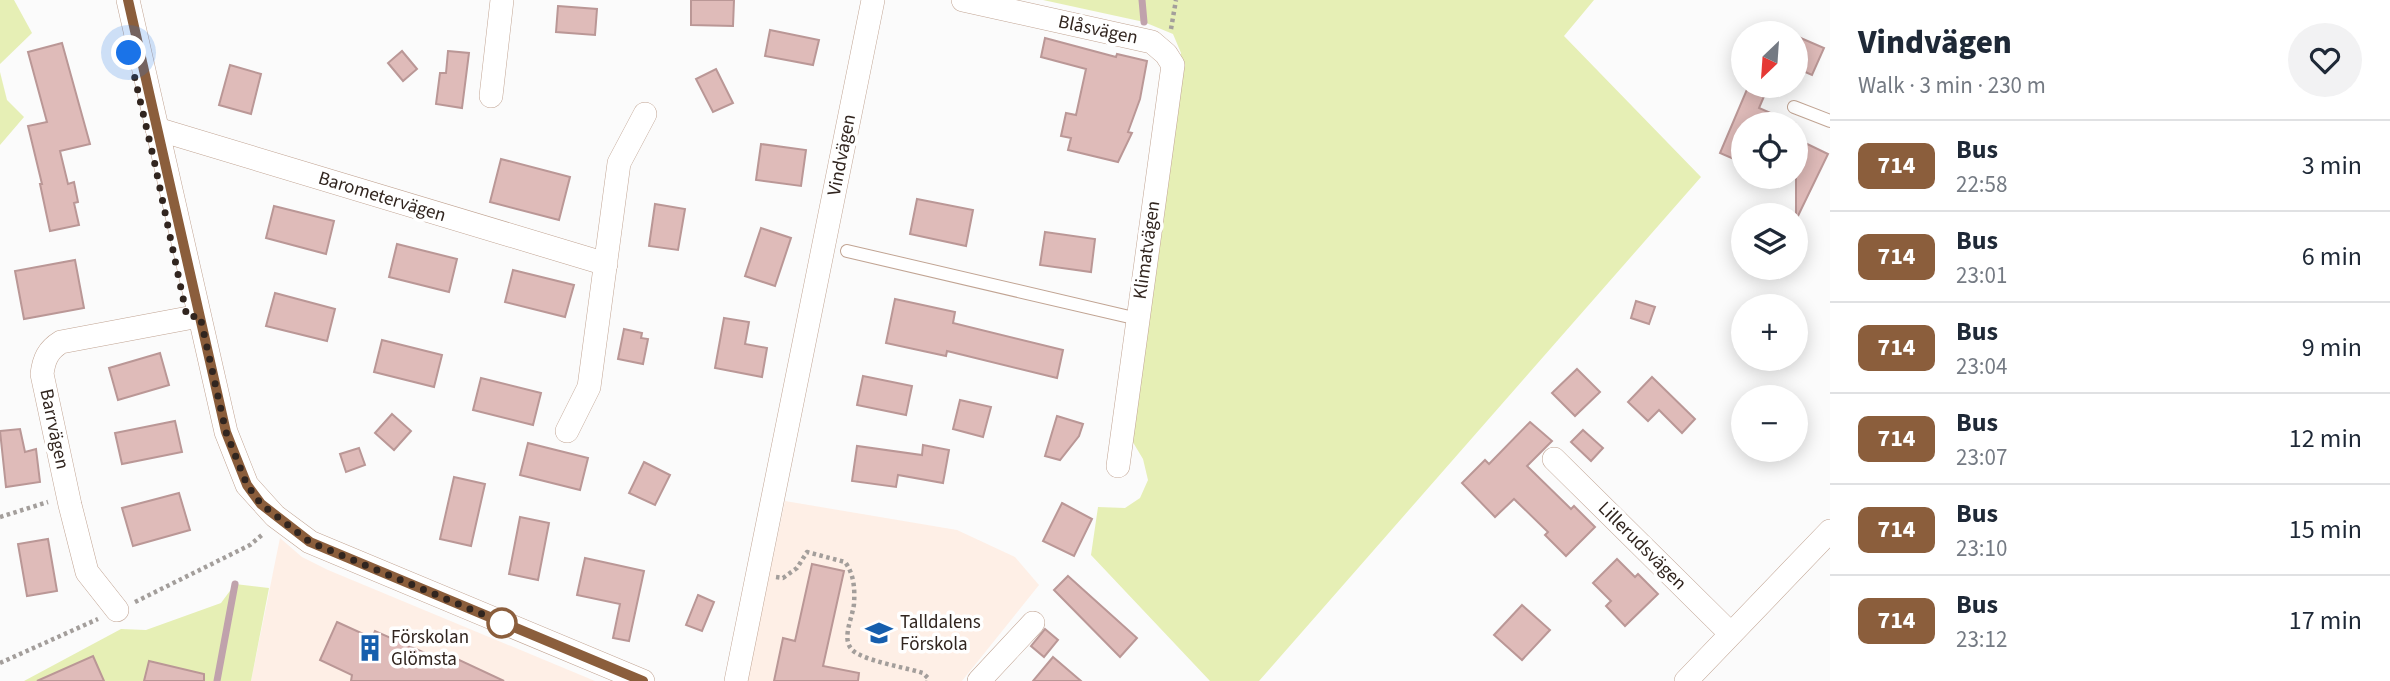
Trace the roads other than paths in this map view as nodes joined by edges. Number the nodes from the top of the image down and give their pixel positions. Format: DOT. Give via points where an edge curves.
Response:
graph roads {
  1 [pos="128,0"];
  2 [pos="502,0"];
  3 [pos="873,0"];
  4 [pos="963,0"];
  5 [pos="1152,42"];
  6 [pos="491,96"];
  7 [pos="1794,107"];
  8 [pos="645,114"];
  9 [pos="1830,121"];
  10 [pos="157,129"];
  11 [pos="847,251"];
  12 [pos="606,264"];
  13 [pos="200,316"];
  14 [pos="1138,319"];
  15 [pos="567,431"];
  16 [pos="1554,459"];
  17 [pos="1118,467"];
  18 [pos="1830,531"];
  19 [pos="117,610"];
  20 [pos="1033,623"];
  21 [pos="1730,634"];
  22 [pos="637,680"];
  23 [pos="736,681"];
  24 [pos="979,681"];
  25 [pos="1686,681"];
  1 -- 10 [label="street"];
  2 -- 6 [label="street"];
  3 -- 23 [label="street, Vindvägen"];
  4 -- 5 [label="street, Blåsvägen"];
  5 -- 14 [label="street, Klimatvägen" via="1173,65"];
  7 -- 9 [label="lane"];
  8 -- 12 [label="street" via="619,163"];
  10 -- 12 [label="street, Barometervägen"];
  10 -- 13 [label="street"];
  11 -- 14 [label="lane"];
  12 -- 15 [label="street" via="589,387"];
  13 -- 19 [label="street, Barrvägen" via="61,342 50,349 44,361 42,374 87,572"];
  13 -- 22 [label="street" via="226,432 239,466 261,504 286,526 310,542"];
  14 -- 17 [label="street, Klimatvägen"];
  16 -- 21 [label="street, Lillerudsvägen"];
  18 -- 21 [label="street"];
  20 -- 24 [label="street"];
  21 -- 25 [label="street"];
}
